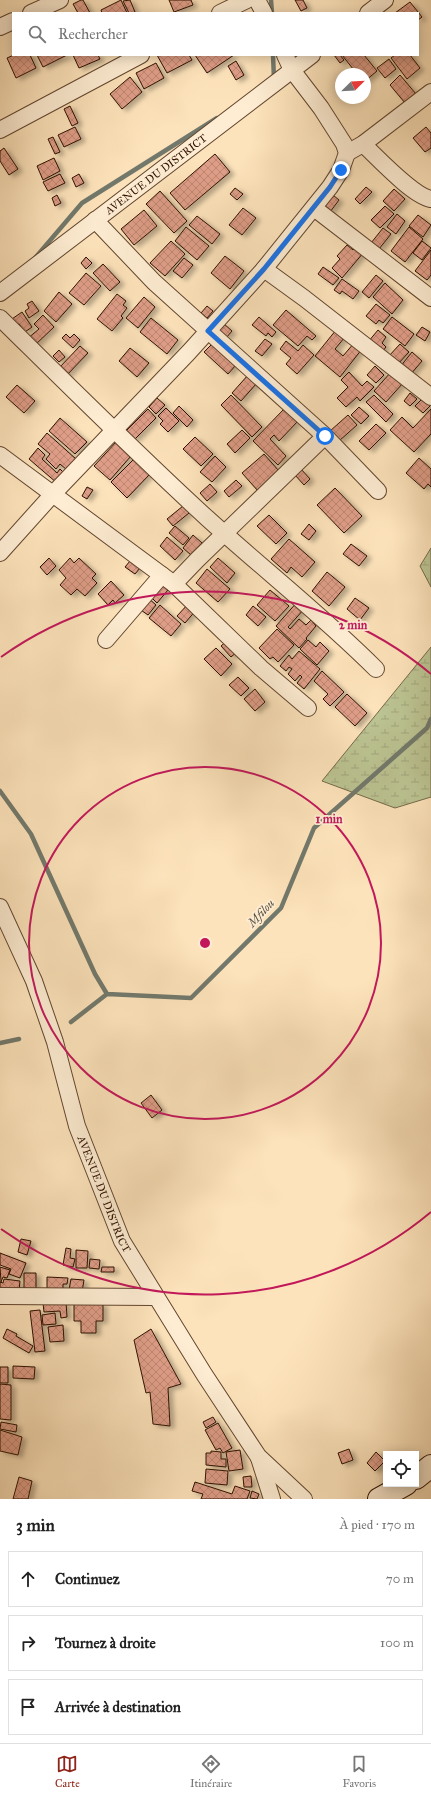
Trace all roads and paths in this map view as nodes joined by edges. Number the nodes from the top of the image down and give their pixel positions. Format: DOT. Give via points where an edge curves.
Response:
graph roads {
  1 [pos="60,0"];
  2 [pos="247,0"];
  3 [pos="257,0"];
  4 [pos="385,0"];
  5 [pos="33,12"];
  6 [pos="222,12"];
  7 [pos="263,12"];
  8 [pos="369,12"];
  9 [pos="12,21"];
  10 [pos="0,27"];
  11 [pos="139,56"];
  12 [pos="285,56"];
  13 [pos="311,56"];
  14 [pos="292,70"];
  15 [pos="431,92"];
  16 [pos="0,130"];
  17 [pos="363,144"];
  18 [pos="346,153"];
  19 [pos="431,199"];
  20 [pos="314,208"];
  21 [pos="95,220"];
  22 [pos="264,269"];
  23 [pos="1,288"];
  24 [pos="431,298"];
  25 [pos="0,318"];
  26 [pos="208,331"];
  27 [pos="431,397"];
  28 [pos="114,431"];
  29 [pos="325,436"];
  30 [pos="0,455"];
  31 [pos="378,491"];
  32 [pos="52,495"];
  33 [pos="225,534"];
  34 [pos="0,553"];
  35 [pos="168,579"];
  36 [pos="106,640"];
  37 [pos="376,669"];
  38 [pos="308,708"];
  39 [pos="0,908"];
  40 [pos="0,1296"];
  41 [pos="155,1297"];
  42 [pos="258,1456"];
  43 [pos="401,1487"];
  44 [pos="411,1487"];
  45 [pos="272,1499"];
  46 [pos="304,1499"];
  47 [pos="380,1499"];
  48 [pos="403,1499"];
  1 -- 5 [label="street"];
  2 -- 6 [label="street"];
  3 -- 7 [label="street"];
  4 -- 8 [label="street"];
  9 -- 10 [label="street"];
  11 -- 16 [label="street"];
  12 -- 14 [label="street"];
  13 -- 14 [label="street, AVENUE DU DISTRICT"];
  14 -- 18 [label="street" via="321,108 344,144"];
  14 -- 21 [label="street, AVENUE DU DISTRICT"];
  15 -- 17 [label="street"];
  17 -- 18 [label="street"];
  17 -- 19 [label="street" via="415,191"];
  18 -- 20 [label="street" via="341,170"];
  20 -- 22 [label="street"];
  20 -- 24 [label="street"];
  21 -- 23 [label="street, AVENUE DU DISTRICT"];
  21 -- 26 [label="street" via="154,282"];
  22 -- 26 [label="street"];
  22 -- 27 [label="street"];
  25 -- 28 [label="street"];
  26 -- 28 [label="street"];
  26 -- 29 [label="street"];
  28 -- 32 [label="street"];
  28 -- 33 [label="street"];
  29 -- 31 [label="street"];
  29 -- 33 [label="street"];
  30 -- 32 [label="street"];
  32 -- 34 [label="street"];
  32 -- 35 [label="street"];
  33 -- 35 [label="street" via="197,560"];
  33 -- 37 [label="street" via="314,610"];
  35 -- 36 [label="street"];
  35 -- 38 [label="street" via="261,668"];
  39 -- 41 [label="street, AVENUE DU DISTRICT" via="34,981 55,1042 76,1126 122,1241"];
  40 -- 41 [label="street"];
  41 -- 42 [label="street, AVENUE DU DISTRICT"];
  42 -- 45 [label="street, AVENUE DU DISTRICT"];
  42 -- 46 [label="street, AVENUE DU DISTRICT"];
  43 -- 47 [label="main road"];
  44 -- 48 [label="main road"];
}
